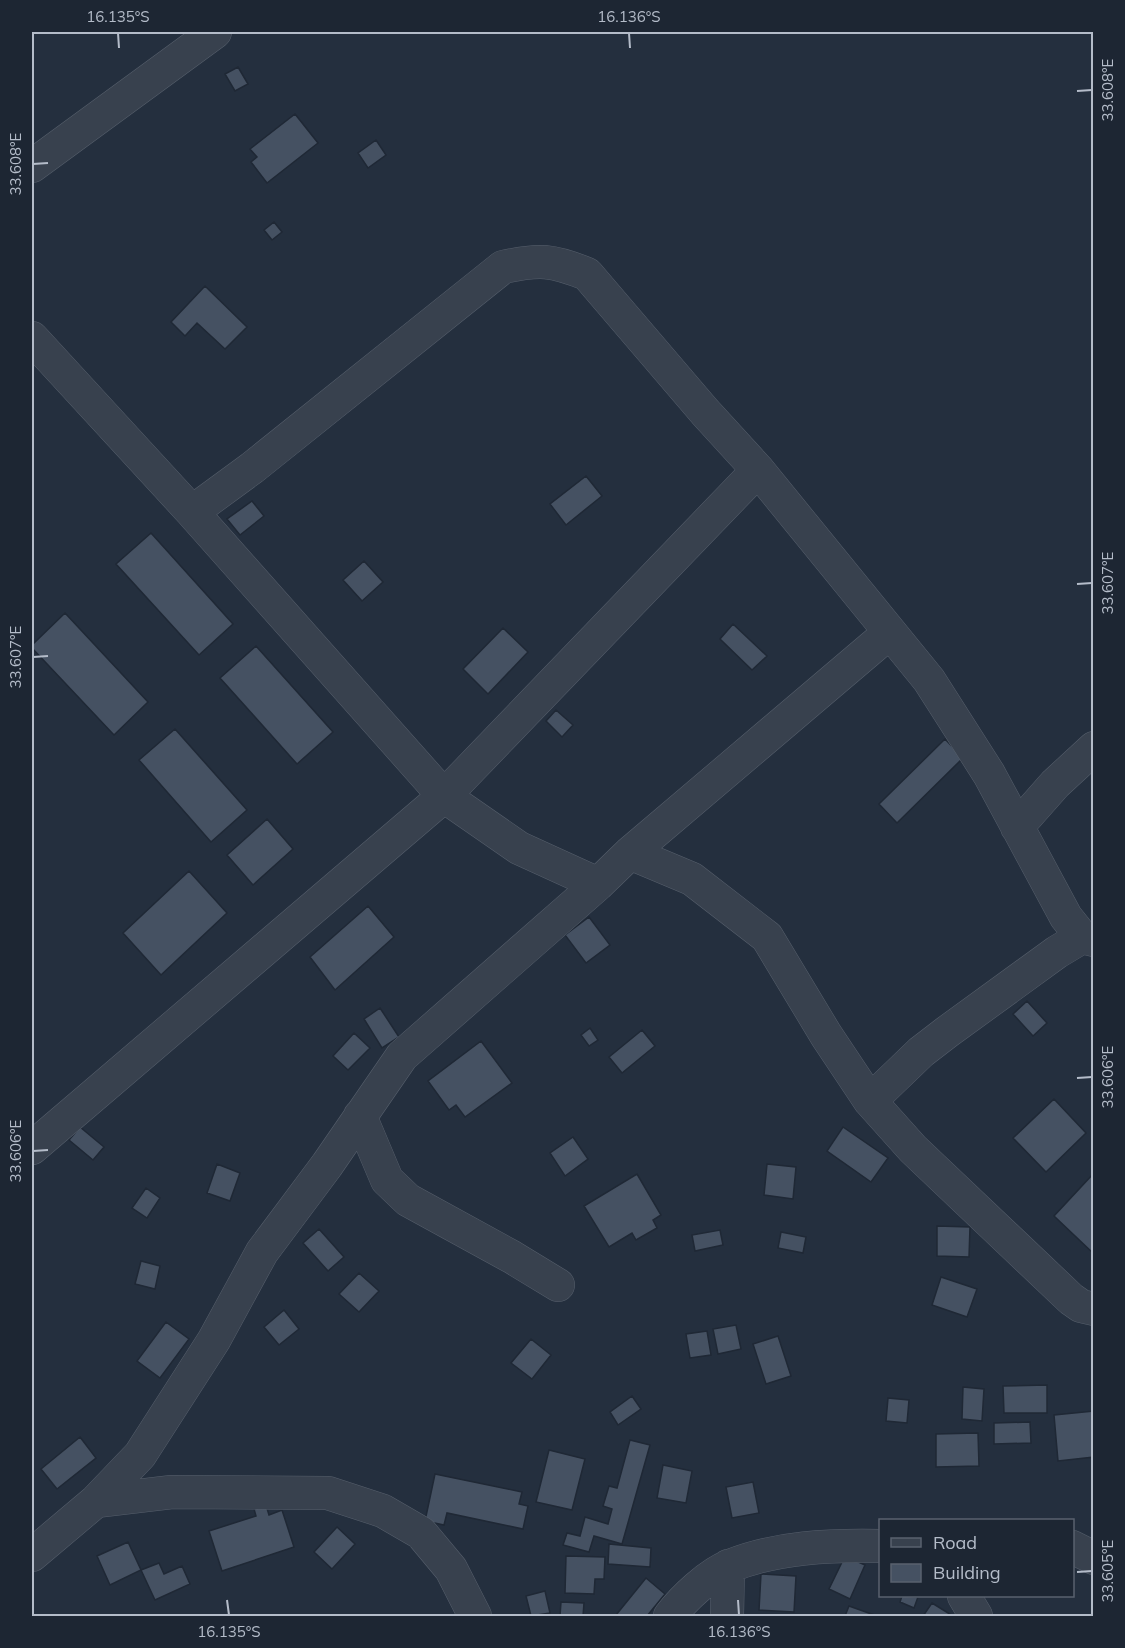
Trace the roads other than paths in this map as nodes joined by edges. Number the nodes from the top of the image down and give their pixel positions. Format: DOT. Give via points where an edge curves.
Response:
graph roads {
  1 [pos="215,32"];
  2 [pos="32,166"];
  3 [pos="32,338"];
  4 [pos="758,470"];
  5 [pos="192,512"];
  6 [pos="889,633"];
  7 [pos="1094,748"];
  8 [pos="444,796"];
  9 [pos="1017,827"];
  10 [pos="630,853"];
  11 [pos="598,884"];
  12 [pos="1088,938"];
  13 [pos="870,1101"];
  14 [pos="360,1116"];
  15 [pos="32,1148"];
  16 [pos="558,1285"];
  17 [pos="1094,1309"];
  18 [pos="96,1501"];
  19 [pos="1094,1534"];
  20 [pos="1074,1541"];
  21 [pos="879,1546"];
  22 [pos="1074,1548"];
  23 [pos="32,1555"];
  24 [pos="1094,1558"];
  25 [pos="728,1566"];
  26 [pos="965,1597"];
  27 [pos="475,1617"];
  28 [pos="670,1617"];
  29 [pos="727,1617"];
  30 [pos="976,1617"];
  1 -- 2 [label="street"];
  3 -- 5 [label="street"];
  4 -- 5 [label="street" via="587,274 560,263 531,261 503,267"];
  4 -- 6 [label="street"];
  4 -- 8 [label="street"];
  5 -- 8 [label="street"];
  6 -- 9 [label="street" via="929,680"];
  6 -- 10 [label="street"];
  7 -- 9 [label="street"];
  8 -- 11 [label="street" via="519,848"];
  8 -- 15 [label="street"];
  9 -- 12 [label="street" via="1066,916"];
  10 -- 11 [label="street"];
  10 -- 13 [label="street" via="692,879 768,937"];
  11 -- 14 [label="street" via="411,1047"];
  12 -- 13 [label="street" via="1057,952 947,1032"];
  13 -- 17 [label="street" via="913,1149 1071,1299"];
  14 -- 16 [label="street" via="387,1180 408,1200"];
  14 -- 18 [label="street" via="262,1252 214,1340 140,1455"];
  18 -- 23 [label="street"];
  18 -- 27 [label="street" via="172,1491 328,1493 383,1511 422,1533 451,1569"];
  19 -- 20 [label="street"];
  21 -- 25 [label="street" via="841,1545 781,1552"];
  22 -- 24 [label="street"];
  25 -- 28 [label="street" via="700,1585"];
  25 -- 29 [label="street"];
  26 -- 30 [label="street"];
}
